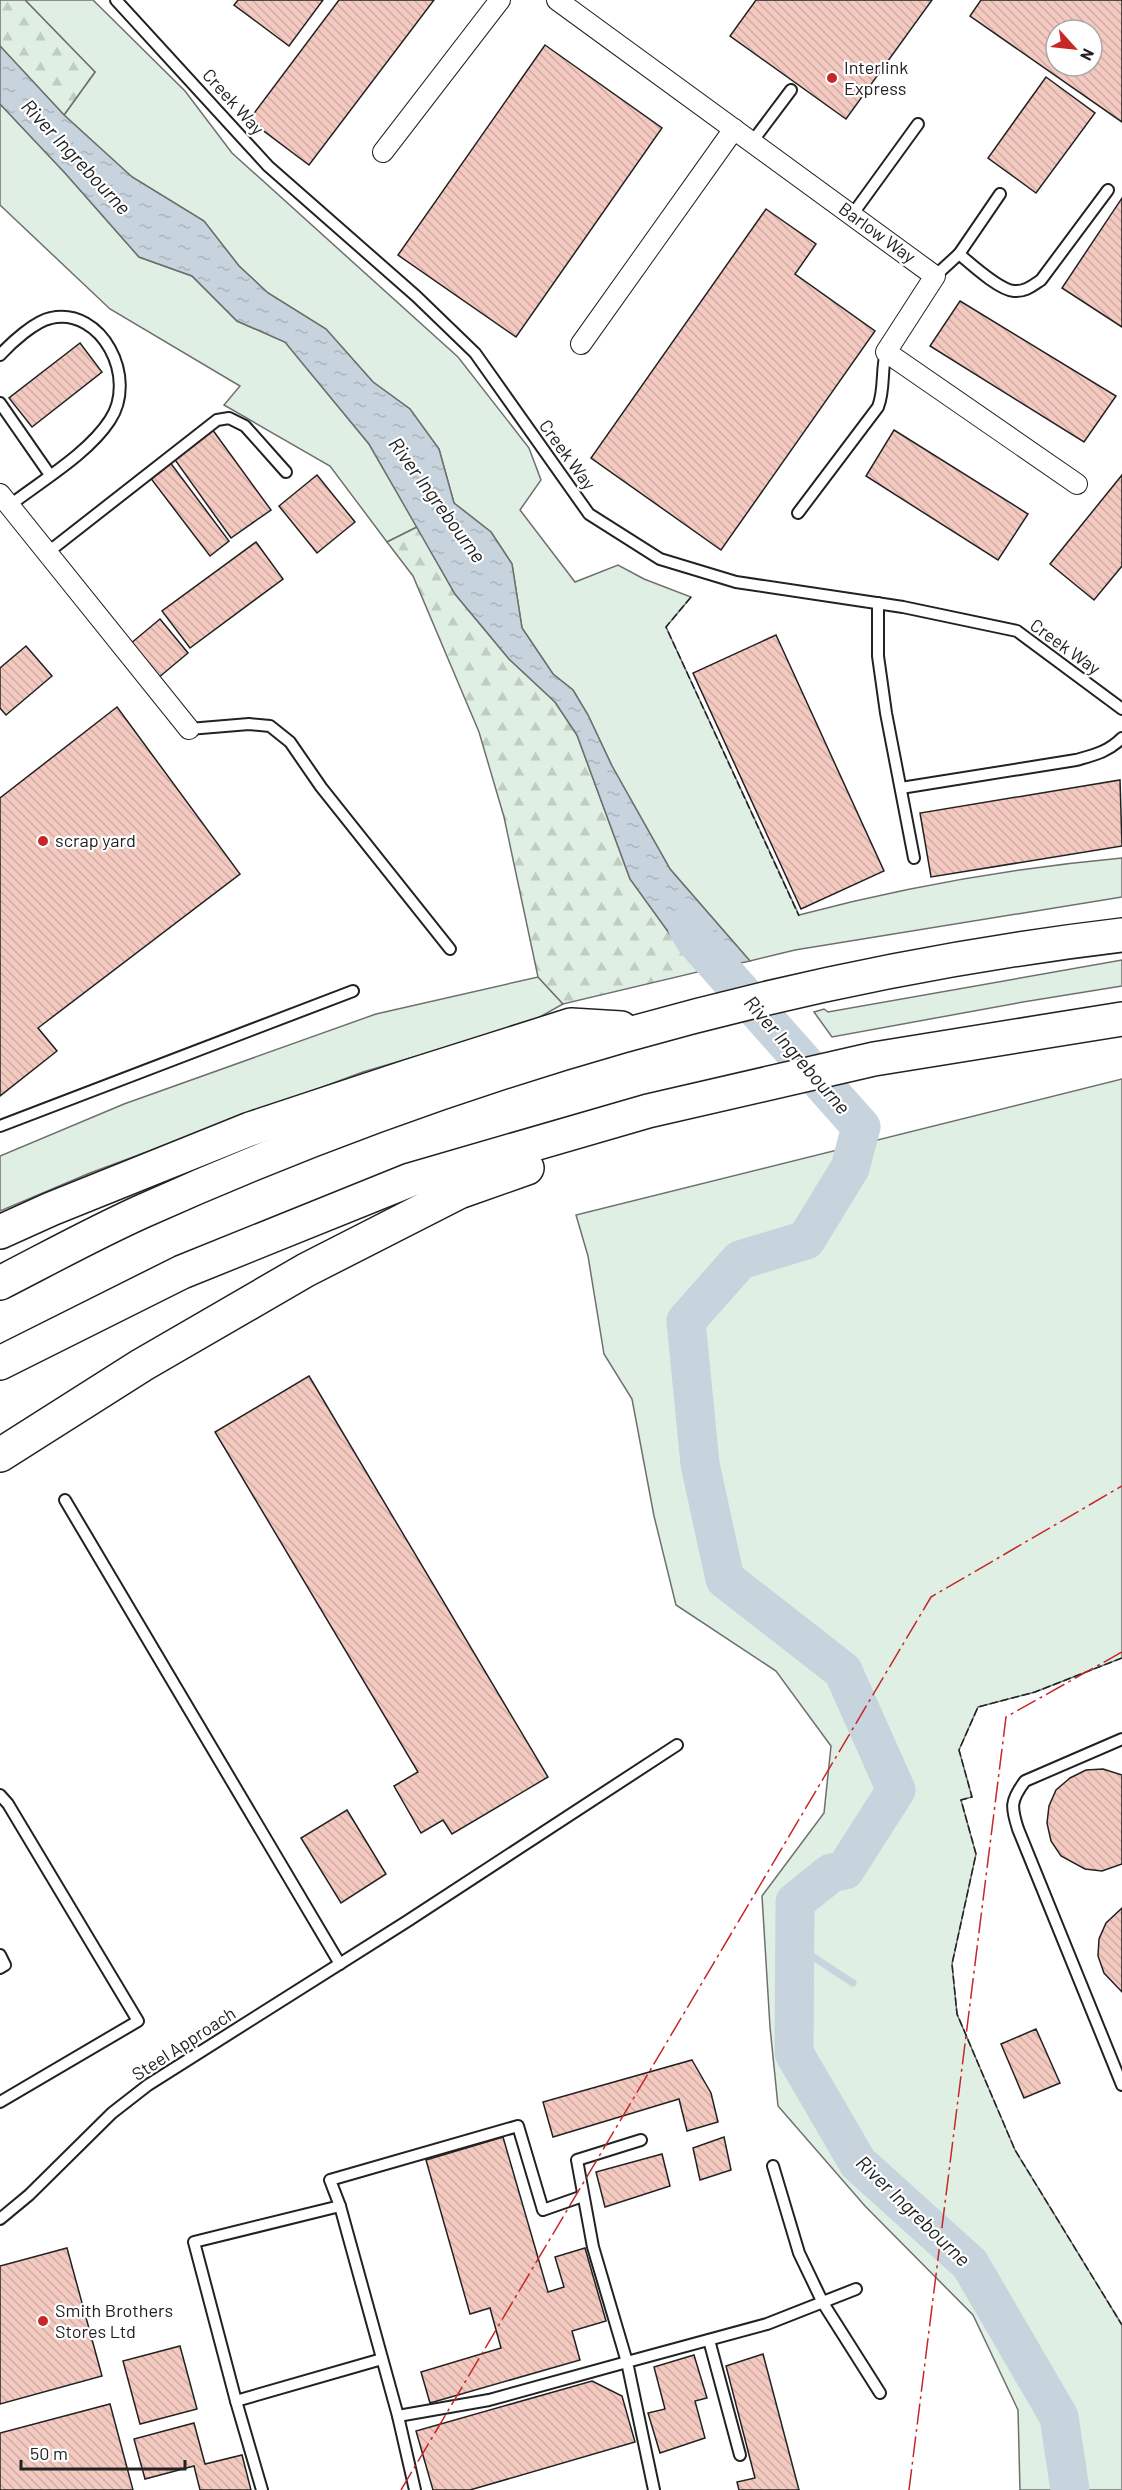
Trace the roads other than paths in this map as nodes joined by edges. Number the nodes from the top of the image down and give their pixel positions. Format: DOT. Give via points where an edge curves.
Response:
graph roads {
  1 [pos="116,0"];
  2 [pos="500,0"];
  3 [pos="557,0"];
  4 [pos="791,90"];
  5 [pos="918,124"];
  6 [pos="734,129"];
  7 [pos="752,142"];
  8 [pos="383,152"];
  9 [pos="1108,190"];
  10 [pos="1000,194"];
  11 [pos="852,215"];
  12 [pos="959,254"];
  13 [pos="935,276"];
  14 [pos="581,344"];
  15 [pos="885,352"];
  16 [pos="0,355"];
  17 [pos="0,404"];
  18 [pos="285,472"];
  19 [pos="50,475"];
  20 [pos="1077,484"];
  21 [pos="3,500"];
  22 [pos="798,513"];
  23 [pos="47,553"];
  24 [pos="878,603"];
  25 [pos="1122,709"];
  26 [pos="189,729"];
  27 [pos="1122,738"];
  28 [pos="902,788"];
  29 [pos="914,858"];
  30 [pos="1122,935"];
  31 [pos="450,949"];
  32 [pos="353,990"];
  33 [pos="1122,1019"];
  34 [pos="656,1026"];
  35 [pos="648,1111"];
  36 [pos="0,1126"];
  37 [pos="0,1232"];
  38 [pos="0,1283"];
  39 [pos="0,1363"];
  40 [pos="0,1455"];
  41 [pos="65,1500"];
  42 [pos="1122,1739"];
  43 [pos="677,1744"];
  44 [pos="0,1795"];
  45 [pos="0,1955"];
  46 [pos="340,1964"];
  47 [pos="0,1968"];
  48 [pos="1122,2085"];
  49 [pos="0,2102"];
  50 [pos="641,2140"];
  51 [pos="773,2166"];
  52 [pos="583,2196"];
  53 [pos="340,2206"];
  54 [pos="0,2219"];
  55 [pos="856,2289"];
  56 [pos="823,2302"];
  57 [pos="709,2340"];
  58 [pos="382,2359"];
  59 [pos="627,2362"];
  60 [pos="880,2393"];
  61 [pos="236,2401"];
  62 [pos="398,2416"];
  63 [pos="740,2455"];
  64 [pos="262,2490"];
  65 [pos="416,2490"];
  66 [pos="654,2490"];
  1 -- 24 [label="lane, Creek Way" via="268,166 416,296 474,353 589,514 660,559 682,566 736,582"];
  2 -- 8 [label="street"];
  3 -- 6 [label="street, Barlow Way"];
  4 -- 7 [label="lane"];
  5 -- 11 [label="lane"];
  6 -- 7 [label="street, Barlow Way"];
  6 -- 14 [label="street"];
  7 -- 11 [label="street, Barlow Way"];
  9 -- 12 [label="lane" via="1041,280 1027,290 1003,288"];
  10 -- 12 [label="lane"];
  11 -- 13 [label="street, Barlow Way"];
  12 -- 13 [label="lane"];
  13 -- 15 [label="street"];
  15 -- 20 [label="street"];
  15 -- 22 [label="lane" via="883,396 878,407"];
  16 -- 19 [label="lane" via="50,318 71,318 83,321 97,334 118,363 122,383 111,419"];
  17 -- 19 [label="lane"];
  18 -- 23 [label="lane" via="245,426 229,418 217,420"];
  19 -- 21 [label="lane"];
  21 -- 23 [label="street"];
  23 -- 26 [label="street"];
  24 -- 25 [label="lane, Creek Way" via="1017,631"];
  24 -- 28 [label="lane" via="878,656"];
  26 -- 31 [label="lane" via="270,726 290,742"];
  27 -- 28 [label="lane" via="1102,753 1076,760"];
  28 -- 29 [label="lane"];
  30 -- 34 [label="highway" via="959,959 823,986"];
  32 -- 36 [label="lane"];
  33 -- 35 [label="highway" via="874,1059"];
  34 -- 37 [label="highway" via="571,1025 421,1072 250,1130"];
  34 -- 38 [label="highway" via="391,1110 266,1158 140,1212"];
  35 -- 39 [label="highway" via="410,1180 182,1272"];
  35 -- 40 [label="highway" via="594,1145 459,1192 306,1270 151,1360"];
  41 -- 46 [label="lane"];
  42 -- 48 [label="lane" via="1024,1781 1015,1794 1012,1809"];
  43 -- 46 [label="lane, Steel Approach"];
  44 -- 49 [label="lane" via="138,2021"];
  45 -- 47 [label="lane" via="5,1965"];
  46 -- 54 [label="lane, Steel Approach" via="148,2085 112,2113"];
  50 -- 52 [label="lane" via="577,2160"];
  51 -- 56 [label="lane" via="799,2253"];
  52 -- 53 [label="lane" via="543,2210 518,2126 330,2180"];
  52 -- 59 [label="lane" via="593,2247"];
  53 -- 58 [label="lane"];
  53 -- 61 [label="lane" via="194,2242"];
  55 -- 56 [label="lane"];
  56 -- 57 [label="lane" via="767,2324"];
  56 -- 60 [label="lane"];
  57 -- 59 [label="lane"];
  57 -- 63 [label="lane"];
  58 -- 61 [label="lane"];
  58 -- 62 [label="lane"];
  59 -- 62 [label="lane" via="489,2400"];
  59 -- 66 [label="lane"];
  61 -- 64 [label="lane"];
  62 -- 65 [label="lane"];
}
